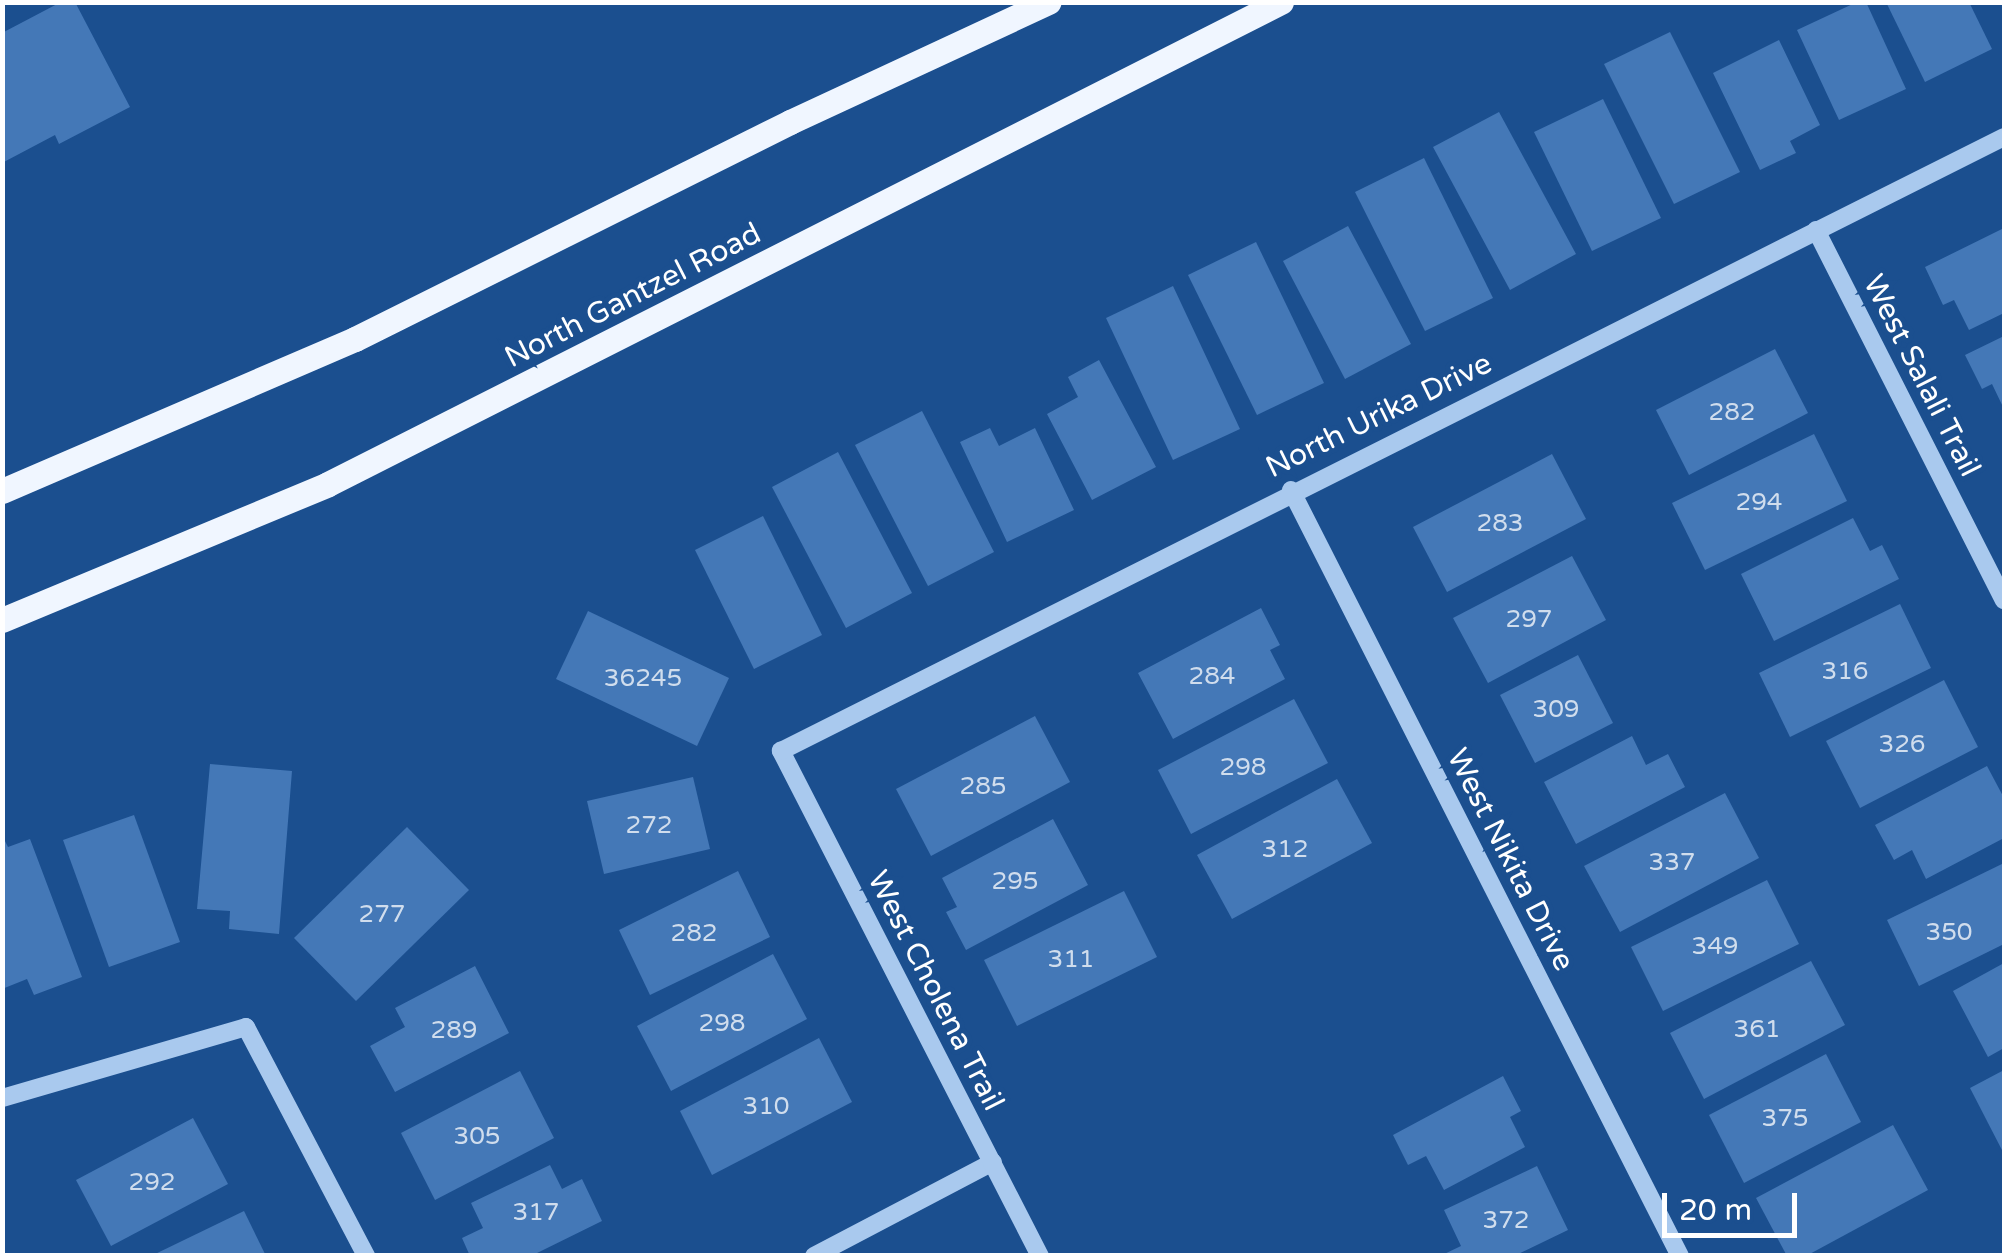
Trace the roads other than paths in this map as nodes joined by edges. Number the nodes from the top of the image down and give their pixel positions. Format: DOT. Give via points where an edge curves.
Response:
graph roads {
  1 [pos="1048,2"];
  2 [pos="1281,2"];
  3 [pos="2004,137"];
  4 [pos="1816,230"];
  5 [pos="1291,490"];
  6 [pos="2,491"];
  7 [pos="2004,600"];
  8 [pos="2,620"];
  9 [pos="781,751"];
  10 [pos="2,1098"];
  11 [pos="993,1162"];
  12 [pos="366,1256"];
  13 [pos="814,1256"];
  14 [pos="1040,1256"];
  15 [pos="1680,1256"];
  1 -- 6 [label="main road" via="773,130 355,340"];
  2 -- 8 [label="main road, North Gantzel Road" via="346,476"];
  3 -- 4 [label="street, North Urika Drive"];
  4 -- 5 [label="street, North Urika Drive"];
  4 -- 7 [label="street, West Salali Trail"];
  5 -- 9 [label="street, North Urika Drive"];
  5 -- 15 [label="street, West Nikita Drive"];
  9 -- 11 [label="street, West Cholena Trail"];
  10 -- 12 [label="street" via="246,1027"];
  11 -- 13 [label="street"];
  11 -- 14 [label="street, West Cholena Trail"];
}
